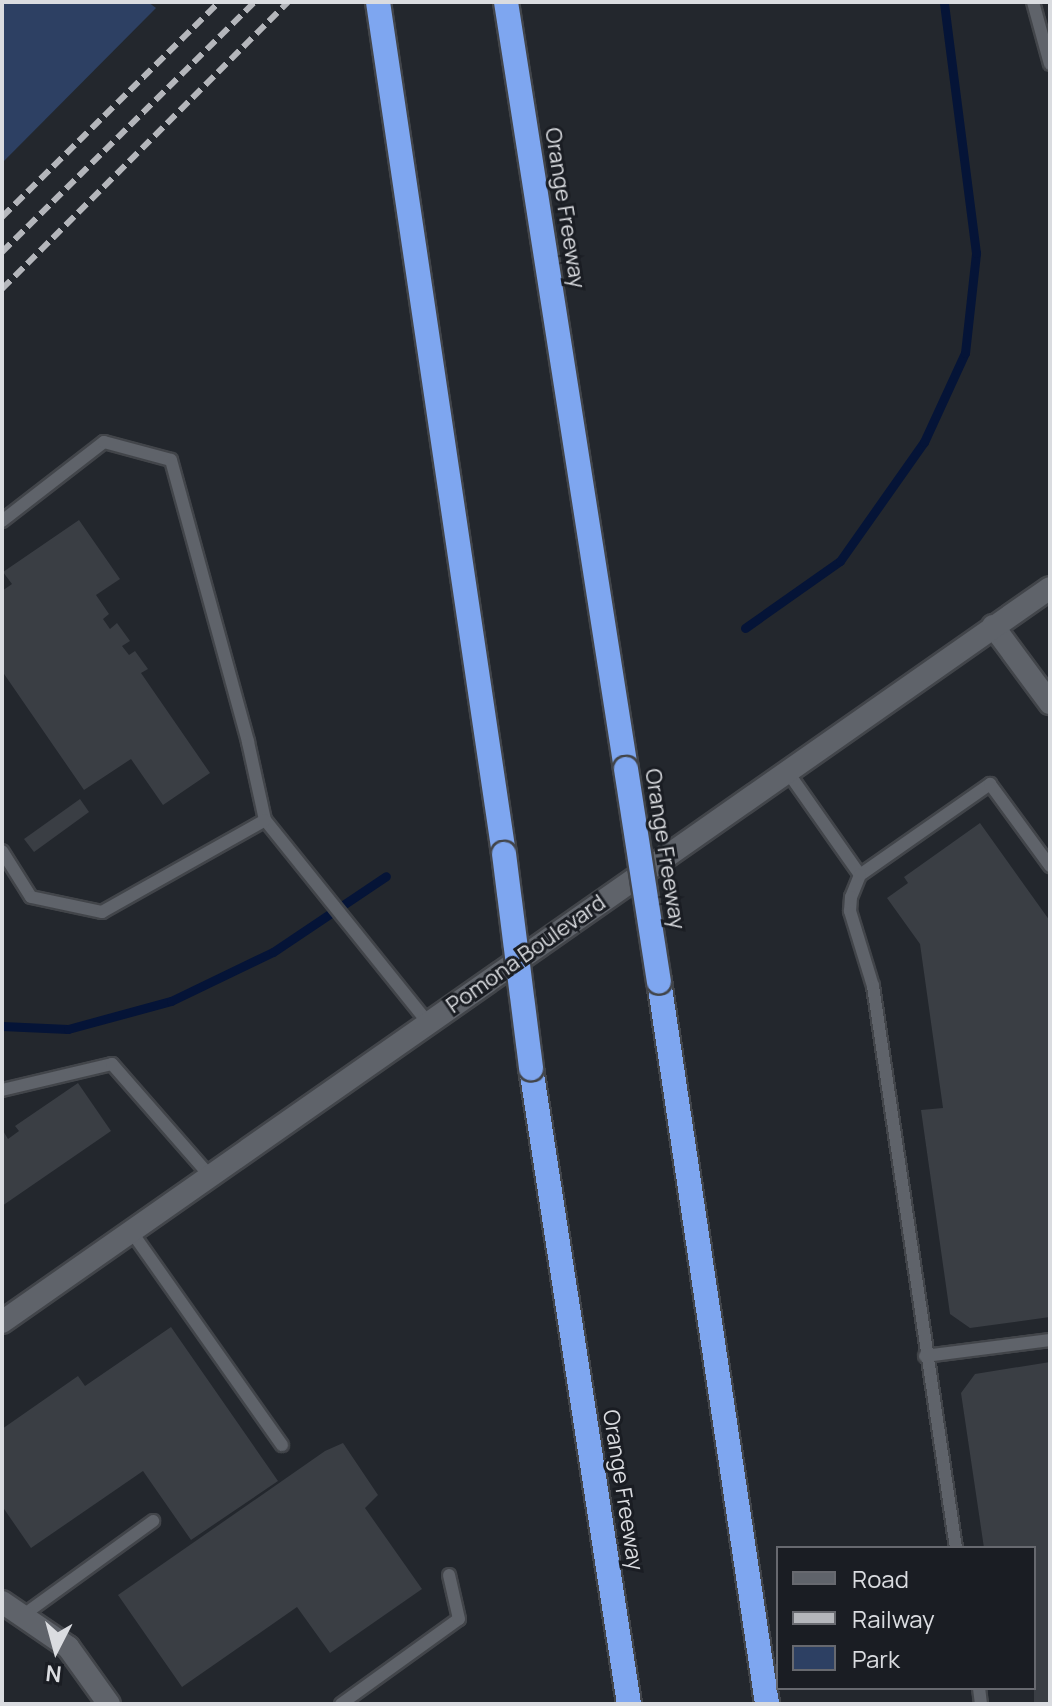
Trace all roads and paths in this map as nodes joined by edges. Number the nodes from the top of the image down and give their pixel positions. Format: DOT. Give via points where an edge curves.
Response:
graph roads {
  1 [pos="506,2"];
  2 [pos="1033,2"];
  3 [pos="379,6"];
  4 [pos="1050,64"];
  5 [pos="2,521"];
  6 [pos="1050,588"];
  7 [pos="993,626"];
  8 [pos="1050,703"];
  9 [pos="787,771"];
  10 [pos="265,820"];
  11 [pos="2,851"];
  12 [pos="1050,866"];
  13 [pos="860,875"];
  14 [pos="428,1023"];
  15 [pos="2,1090"];
  16 [pos="210,1176"];
  17 [pos="131,1231"];
  18 [pos="2,1322"];
  19 [pos="1050,1340"];
  20 [pos="925,1356"];
  21 [pos="282,1445"];
  22 [pos="153,1521"];
  23 [pos="956,1546"];
  24 [pos="449,1575"];
  25 [pos="2,1602"];
  26 [pos="22,1616"];
  27 [pos="109,1704"];
  28 [pos="341,1704"];
  29 [pos="629,1704"];
  30 [pos="767,1704"];
  1 -- 30 [label="highway, Orange Freeway, bridge"];
  2 -- 4 [label="lane"];
  3 -- 29 [label="highway, Orange Freeway, bridge" via="531,1068"];
  5 -- 10 [label="lane" via="104,442 171,460"];
  6 -- 7 [label="street, Pomona Boulevard"];
  7 -- 8 [label="street"];
  7 -- 9 [label="street, Pomona Boulevard"];
  9 -- 13 [label="lane"];
  9 -- 14 [label="street, Pomona Boulevard"];
  10 -- 11 [label="lane" via="102,912 31,897"];
  10 -- 14 [label="lane"];
  12 -- 13 [label="lane" via="990,784"];
  13 -- 20 [label="lane" via="850,911 873,986"];
  14 -- 16 [label="street, Pomona Boulevard"];
  15 -- 16 [label="lane" via="112,1064"];
  16 -- 17 [label="street, Pomona Boulevard"];
  17 -- 18 [label="street, Pomona Boulevard"];
  17 -- 21 [label="lane"];
  19 -- 20 [label="lane"];
  20 -- 23 [label="lane"];
  22 -- 26 [label="lane"];
  24 -- 28 [label="lane" via="459,1619"];
  25 -- 26 [label="street"];
  26 -- 27 [label="street" via="68,1647"];
}
